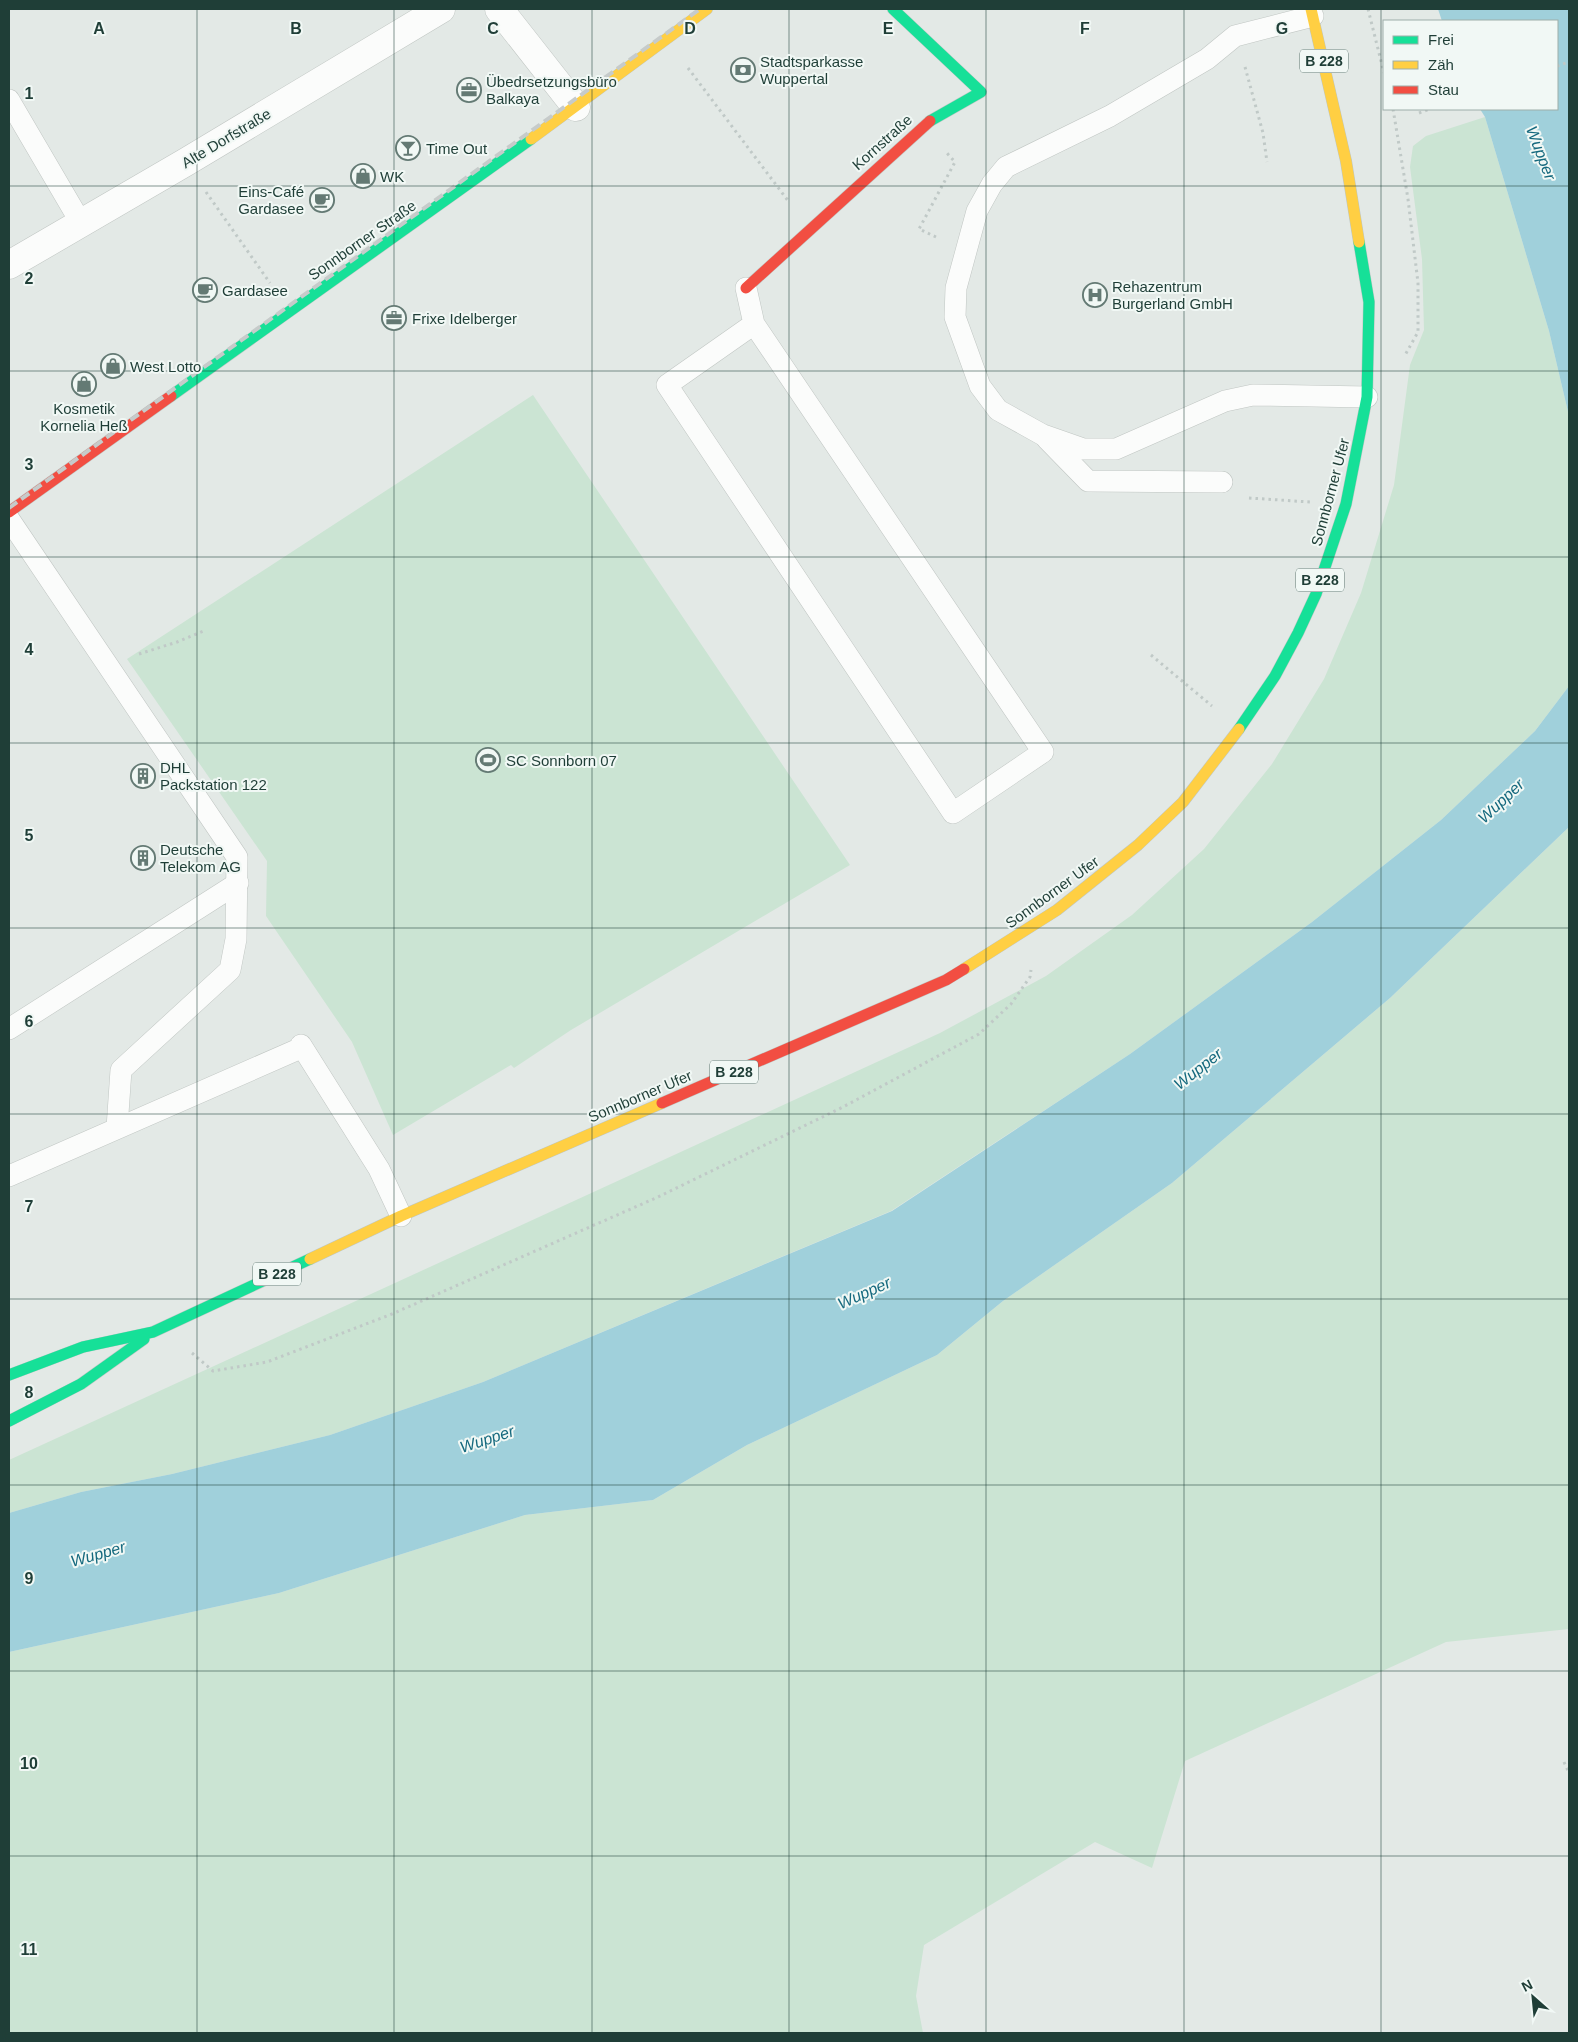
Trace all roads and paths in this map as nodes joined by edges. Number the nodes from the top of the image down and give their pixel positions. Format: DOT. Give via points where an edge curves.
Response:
graph roads {
  1 [pos="441,9"];
  2 [pos="499,9"];
  3 [pos="707,9"];
  4 [pos="893,9"];
  5 [pos="1368,9"];
  6 [pos="1312,12"];
  7 [pos="666,39"];
  8 [pos="1383,69"];
  9 [pos="1249,80"];
  10 [pos="9,100"];
  11 [pos="576,107"];
  12 [pos="1393,110"];
  13 [pos="1427,110"];
  14 [pos="1419,113"];
  15 [pos="186,162"];
  16 [pos="1267,162"];
  17 [pos="948,175"];
  18 [pos="784,196"];
  19 [pos="926,215"];
  20 [pos="81,223"];
  21 [pos="9,265"];
  22 [pos="746,288"];
  23 [pos="289,310"];
  24 [pos="754,324"];
  25 [pos="1368,360"];
  26 [pos="1367,397"];
  27 [pos="1043,435"];
  28 [pos="1222,482"];
  29 [pos="1248,498"];
  30 [pos="1346,504"];
  31 [pos="9,512"];
  32 [pos="9,519"];
  33 [pos="206,630"];
  34 [pos="139,654"];
  35 [pos="1151,655"];
  36 [pos="1239,729"];
  37 [pos="238,883"];
  38 [pos="1033,927"];
  39 [pos="9,1029"];
  40 [pos="117,1128"];
  41 [pos="9,1176"];
  42 [pos="401,1216"];
  43 [pos="158,1330"];
  44 [pos="9,1375"];
  45 [pos="9,1421"];
  46 [pos="1564,1762"];
  47 [pos="1569,1772"];
  1 -- 15 [label="street, Alte Dorfstraße"];
  2 -- 11 [label="street"];
  3 -- 7 [label="main road, Sonnborner Straße"];
  4 -- 22 [label="main road, Kornstraße" via="981,92 923,125"];
  5 -- 8 [label="path"];
  6 -- 25 [label="main road, Sonnborner Ufer / B 228" via="1346,161 1369,302"];
  6 -- 27 [label="lane" via="1234,36 1207,58 1110,116 1006,167 992,184 977,211 956,288 955,317 984,392 998,410"];
  7 -- 11 [label="main road, Sonnborner Straße"];
  7 -- 18 [label="path"];
  9 -- 16 [label="path"];
  10 -- 20 [label="lane"];
  11 -- 23 [label="main road, Sonnborner Straße"];
  12 -- 25 [label="path" via="1417,273 1418,332 1404,357"];
  13 -- 14 [label="path"];
  15 -- 20 [label="street, Alte Dorfstraße"];
  15 -- 23 [label="path"];
  17 -- 19 [label="path"];
  20 -- 21 [label="street, Alte Dorfstraße"];
  22 -- 24 [label="lane"];
  23 -- 31 [label="main road, Sonnborner Straße"];
  24 -- 24 [label="lane" via="667,385 953,813 1043,752"];
  25 -- 26 [label="main road, Sonnborner Ufer / B 228"];
  26 -- 27 [label="lane" via="1253,395 1225,401 1116,449 1083,450"];
  26 -- 30 [label="main road, Sonnborner Ufer / B 228" via="1357,464"];
  27 -- 28 [label="lane" via="1088,481"];
  29 -- 30 [label="path"];
  30 -- 36 [label="main road, Sonnborner Ufer / B 228" via="1316,594 1298,633 1275,676"];
  32 -- 37 [label="lane" via="237,857"];
  33 -- 34 [label="path"];
  35 -- 36 [label="path"];
  36 -- 38 [label="main road, Sonnborner Ufer / B 228" via="1183,802 1138,845"];
  37 -- 39 [label="lane"];
  37 -- 40 [label="lane" via="236,939 230,970 121,1070"];
  38 -- 42 [label="main road, Sonnborner Ufer / B 228" via="946,980"];
  38 -- 43 [label="path" via="1030,977 1010,1004 979,1034 842,1107 658,1197 392,1314 267,1362 213,1371"];
  40 -- 41 [label="lane"];
  40 -- 42 [label="lane" via="301,1046 379,1169"];
  42 -- 43 [label="main road, Sonnborner Ufer / B 228"];
  43 -- 44 [label="main road, Sonnborner Ufer / B 228" via="83,1347"];
  43 -- 45 [label="main road, Sonnborner Ufer / B 228" via="82,1384"];
  46 -- 47 [label="path"];
}
